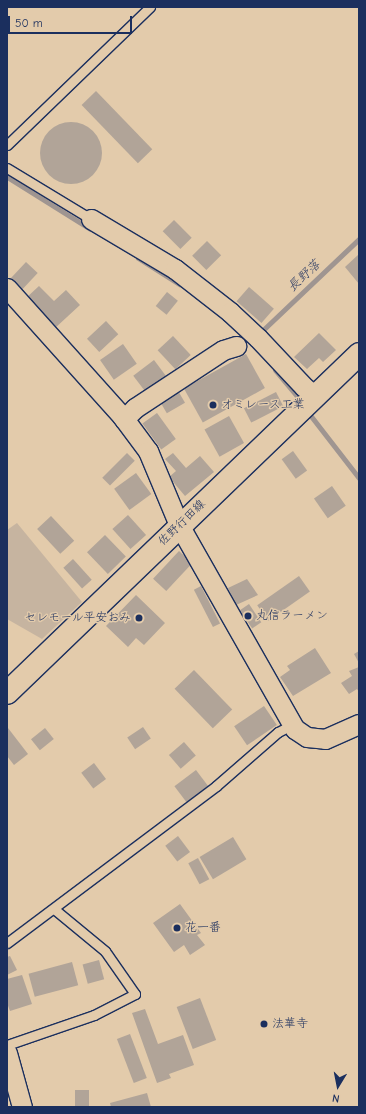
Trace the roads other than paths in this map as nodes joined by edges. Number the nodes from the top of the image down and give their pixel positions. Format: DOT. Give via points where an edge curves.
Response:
graph roads {
  1 [pos="150,7"];
  2 [pos="7,146"];
  3 [pos="7,168"];
  4 [pos="91,219"];
  5 [pos="7,288"];
  6 [pos="236,346"];
  7 [pos="359,354"];
  8 [pos="307,404"];
  9 [pos="124,419"];
  10 [pos="179,525"];
  11 [pos="7,693"];
  12 [pos="359,724"];
  13 [pos="292,726"];
  14 [pos="54,909"];
  15 [pos="7,943"];
  16 [pos="7,1045"];
  17 [pos="7,1053"];
  18 [pos="22,1107"];
  1 -- 2 [label="lane"];
  3 -- 4 [label="lane"];
  4 -- 8 [label="street" via="175,269 230,312 304,387"];
  5 -- 9 [label="street"];
  6 -- 9 [label="street" via="223,350 135,408"];
  7 -- 8 [label="main road, 佐野行田線"];
  8 -- 10 [label="main road, 佐野行田線"];
  9 -- 10 [label="street" via="148,450"];
  10 -- 11 [label="main road, 佐野行田線"];
  10 -- 13 [label="street"];
  12 -- 13 [label="street" via="325,739 307,737"];
  13 -- 14 [label="lane" via="278,732 216,786"];
  14 -- 15 [label="lane"];
  14 -- 16 [label="lane" via="105,951 135,994 94,1015"];
  17 -- 18 [label="street"];
}
